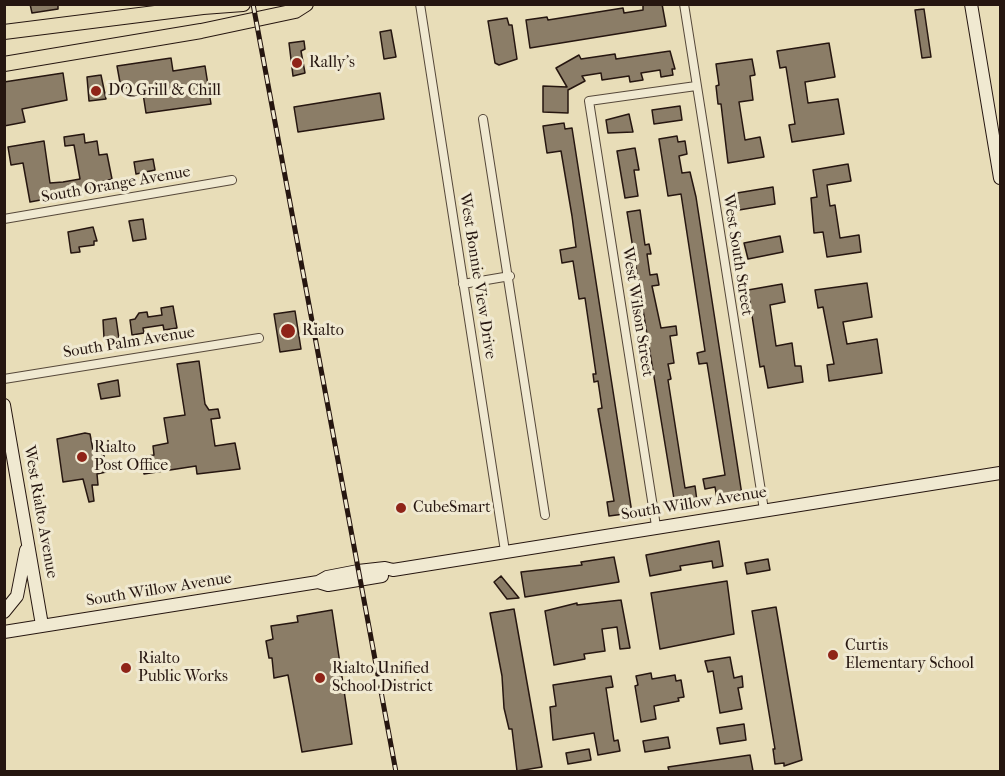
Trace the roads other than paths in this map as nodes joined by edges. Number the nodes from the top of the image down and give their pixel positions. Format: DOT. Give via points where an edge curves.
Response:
graph roads {
  1 [pos="243,4"];
  2 [pos="306,4"];
  3 [pos="420,4"];
  4 [pos="684,4"];
  5 [pos="971,4"];
  6 [pos="4,32"];
  7 [pos="4,64"];
  8 [pos="696,86"];
  9 [pos="483,119"];
  10 [pos="1000,178"];
  11 [pos="232,180"];
  12 [pos="4,219"];
  13 [pos="510,276"];
  14 [pos="463,284"];
  15 [pos="259,338"];
  16 [pos="4,379"];
  17 [pos="4,405"];
  18 [pos="1000,473"];
  19 [pos="764,510"];
  20 [pos="545,515"];
  21 [pos="656,526"];
  22 [pos="28,543"];
  23 [pos="505,551"];
  24 [pos="4,612"];
  25 [pos="42,625"];
  26 [pos="4,632"];
  1 -- 6 [label="main road"];
  2 -- 7 [label="main road" via="295,11 201,31"];
  3 -- 14 [label="street, West Bonnie View Drive"];
  4 -- 8 [label="street, West South Street"];
  5 -- 10 [label="street"];
  8 -- 19 [label="street, West South Street"];
  8 -- 21 [label="street, West Wilson Street" via="589,101"];
  9 -- 13 [label="street"];
  11 -- 12 [label="street, South Orange Avenue"];
  13 -- 14 [label="street"];
  13 -- 20 [label="street"];
  14 -- 23 [label="street, West Bonnie View Drive"];
  15 -- 16 [label="street, South Palm Avenue"];
  17 -- 22 [label="street, West Rialto Avenue"];
  18 -- 19 [label="street, South Willow Avenue"];
  19 -- 21 [label="street, South Willow Avenue"];
  21 -- 23 [label="street, South Willow Avenue"];
  22 -- 24 [label="street" via="17,596"];
  22 -- 25 [label="street, West Rialto Avenue"];
  23 -- 25 [label="street, South Willow Avenue" via="393,570 358,571 318,582"];
  25 -- 26 [label="street, South Willow Avenue"];
}
